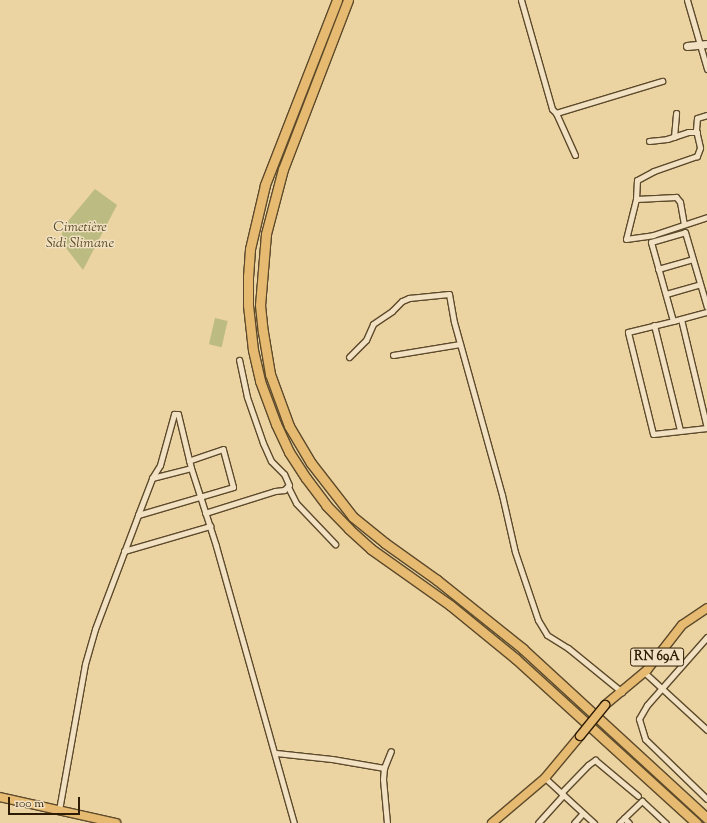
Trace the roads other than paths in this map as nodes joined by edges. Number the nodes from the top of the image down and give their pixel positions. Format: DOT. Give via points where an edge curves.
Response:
graph roads {
  1 [pos="338,0"];
  2 [pos="348,0"];
  3 [pos="521,0"];
  4 [pos="687,0"];
  5 [pos="704,45"];
  6 [pos="687,46"];
  7 [pos="707,69"];
  8 [pos="662,80"];
  9 [pos="556,113"];
  10 [pos="676,113"];
  11 [pos="707,115"];
  12 [pos="697,132"];
  13 [pos="674,137"];
  14 [pos="649,141"];
  15 [pos="575,155"];
  16 [pos="636,199"];
  17 [pos="707,217"];
  18 [pos="684,224"];
  19 [pos="693,258"];
  20 [pos="658,269"];
  21 [pos="700,284"];
  22 [pos="666,294"];
  23 [pos="707,308"];
  24 [pos="707,312"];
  25 [pos="681,319"];
  26 [pos="673,321"];
  27 [pos="654,325"];
  28 [pos="460,344"];
  29 [pos="393,355"];
  30 [pos="349,357"];
  31 [pos="239,360"];
  32 [pos="680,430"];
  33 [pos="189,461"];
  34 [pos="190,468"];
  35 [pos="152,478"];
  36 [pos="288,487"];
  37 [pos="200,497"];
  38 [pos="205,512"];
  39 [pos="138,515"];
  40 [pos="210,526"];
  41 [pos="335,544"];
  42 [pos="124,551"];
  43 [pos="706,609"];
  44 [pos="707,637"];
  45 [pos="644,672"];
  46 [pos="662,688"];
  47 [pos="622,692"];
  48 [pos="707,730"];
  49 [pos="391,752"];
  50 [pos="276,753"];
  51 [pos="384,768"];
  52 [pos="545,778"];
  53 [pos="562,794"];
  54 [pos="638,796"];
  55 [pos="0,797"];
  56 [pos="707,799"];
  57 [pos="59,810"];
  58 [pos="583,813"];
  59 [pos="624,818"];
  60 [pos="707,818"];
  61 [pos="116,823"];
  62 [pos="294,823"];
  63 [pos="388,823"];
  64 [pos="492,823"];
  65 [pos="538,823"];
  66 [pos="574,823"];
  67 [pos="594,823"];
  68 [pos="619,823"];
  69 [pos="629,823"];
  70 [pos="666,823"];
  71 [pos="696,823"];
  1 -- 71 [label="highway" via="265,185 250,249 248,305 253,350 260,381 276,424 289,452 306,478 349,529 371,549 450,605 494,641"];
  2 -- 60 [label="highway" via="283,169 266,234 260,305 262,332 270,374 289,426 311,463 353,517 523,649"];
  3 -- 9 [label="street" via="552,109"];
  4 -- 5 [label="street"];
  5 -- 6 [label="street"];
  5 -- 7 [label="street"];
  8 -- 9 [label="street"];
  9 -- 15 [label="street"];
  10 -- 13 [label="street"];
  11 -- 12 [label="street" via="697,118"];
  12 -- 13 [label="street"];
  12 -- 16 [label="street" via="700,148 697,156 639,178 635,183"];
  13 -- 14 [label="street"];
  16 -- 18 [label="street" via="676,197 680,202"];
  16 -- 18 [label="street" via="626,240 653,235"];
  17 -- 18 [label="street"];
  19 -- 20 [label="street"];
  19 -- 20 [label="street" via="685,232 651,242"];
  19 -- 21 [label="street"];
  20 -- 22 [label="street"];
  21 -- 22 [label="street"];
  21 -- 23 [label="street"];
  22 -- 26 [label="street"];
  24 -- 25 [label="street"];
  25 -- 26 [label="street"];
  25 -- 32 [label="street" via="707,428"];
  26 -- 27 [label="street"];
  27 -- 32 [label="street"];
  27 -- 32 [label="street" via="628,332 653,434"];
  28 -- 29 [label="street"];
  28 -- 30 [label="street" via="449,294 413,297 402,301 392,311 376,320 366,340"];
  28 -- 47 [label="street" via="502,495 515,552 538,620 547,635 568,648"];
  31 -- 36 [label="street" via="246,397 260,436 271,461 284,474"];
  33 -- 34 [label="street"];
  33 -- 35 [label="street" via="178,414 174,414 160,465"];
  33 -- 37 [label="street" via="222,449 233,487"];
  34 -- 35 [label="street"];
  34 -- 37 [label="street"];
  35 -- 39 [label="street"];
  36 -- 38 [label="street"];
  36 -- 41 [label="street" via="296,503"];
  37 -- 38 [label="street"];
  37 -- 39 [label="street"];
  38 -- 40 [label="street"];
  39 -- 42 [label="street"];
  40 -- 42 [label="street"];
  40 -- 50 [label="street" via="246,658"];
  42 -- 57 [label="street" via="95,628 85,664"];
  43 -- 45 [label="main road, RN 69A" via="682,625"];
  44 -- 46 [label="street"];
  45 -- 46 [label="street"];
  45 -- 47 [label="main road, RN 69A"];
  46 -- 48 [label="street"];
  46 -- 56 [label="street" via="639,719 645,738"];
  47 -- 52 [label="main road, RN 69A, bridge" via="605,705"];
  49 -- 51 [label="street"];
  50 -- 51 [label="street" via="332,758"];
  50 -- 62 [label="street"];
  51 -- 63 [label="street"];
  52 -- 53 [label="street"];
  52 -- 64 [label="main road, RN 69A"];
  53 -- 54 [label="street" via="595,760"];
  53 -- 58 [label="street"];
  53 -- 65 [label="street"];
  55 -- 57 [label="main road"];
  57 -- 61 [label="main road"];
  58 -- 66 [label="street"];
  58 -- 67 [label="street"];
  59 -- 68 [label="street"];
  59 -- 69 [label="street"];
  59 -- 70 [label="street" via="642,801"];
}
